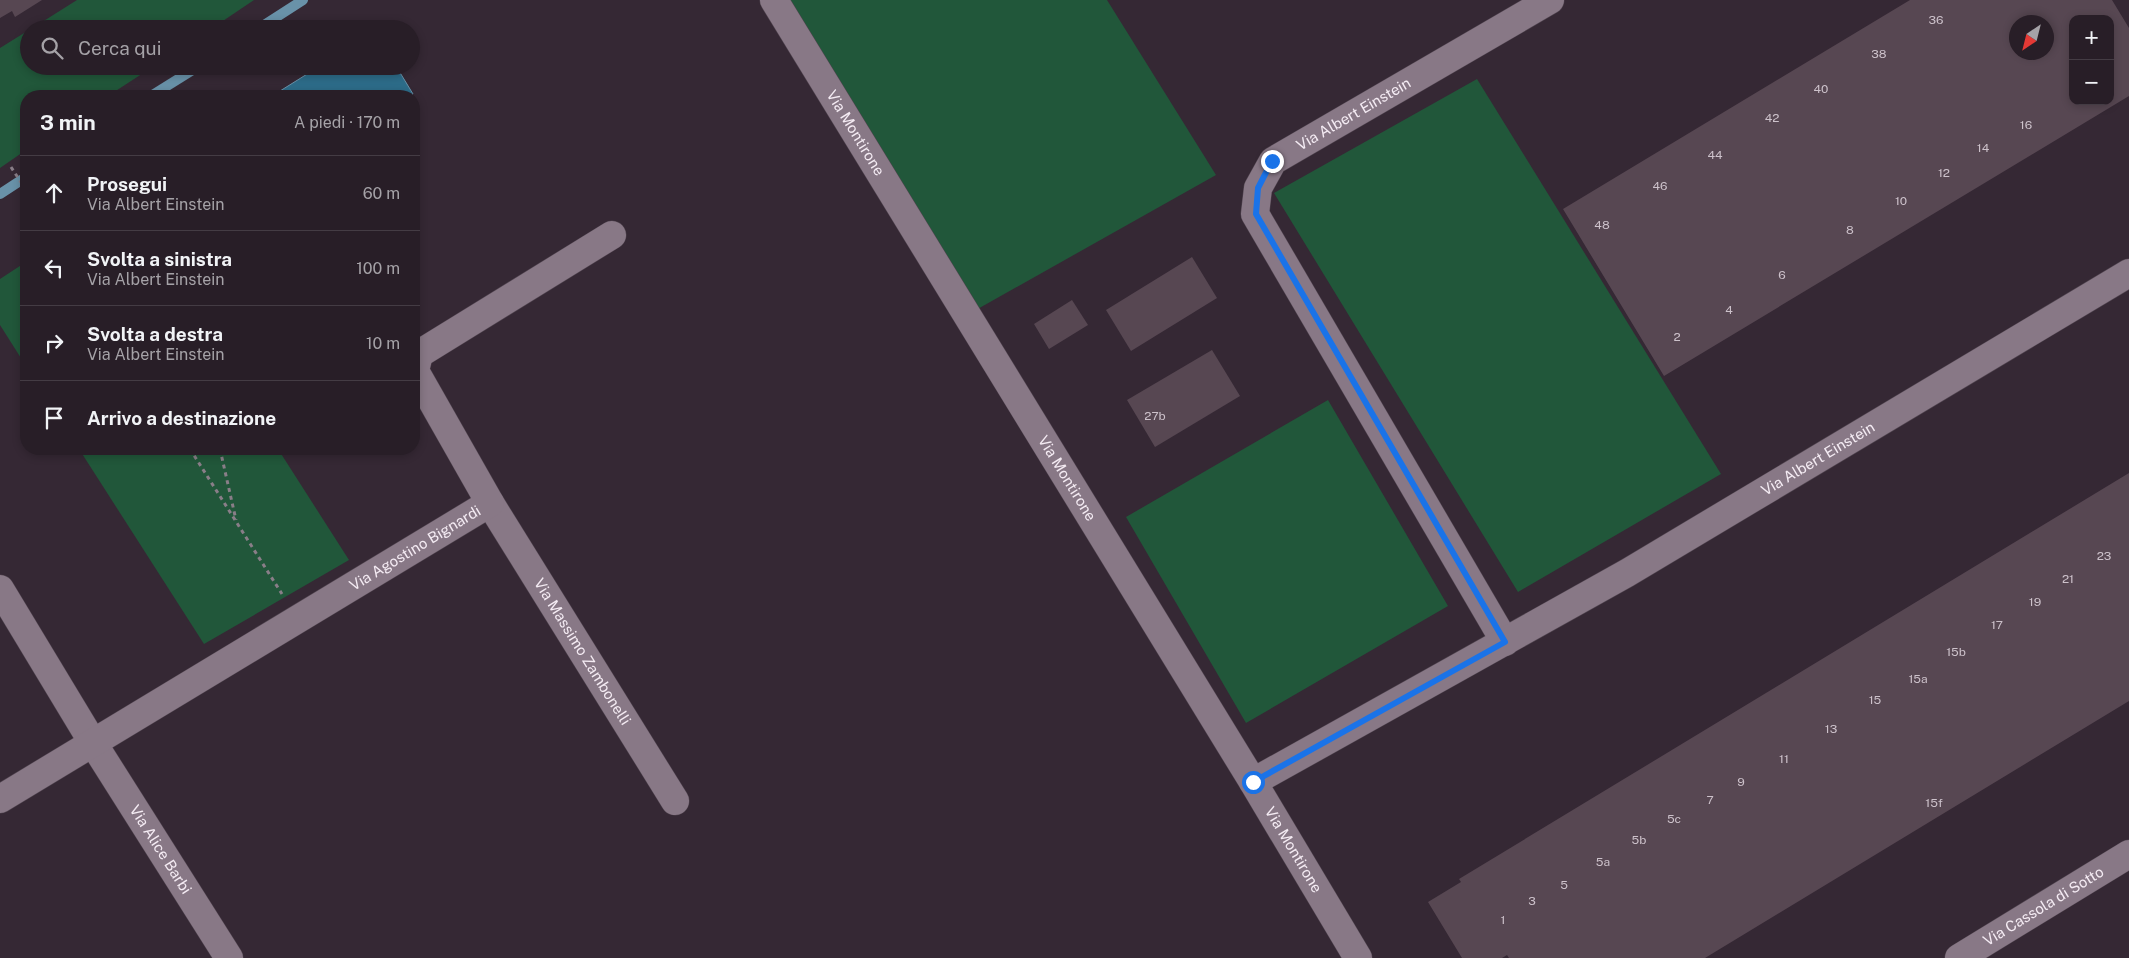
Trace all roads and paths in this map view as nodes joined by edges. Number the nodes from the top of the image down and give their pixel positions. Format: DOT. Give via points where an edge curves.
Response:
graph roads {
  1 [pos="774,0"];
  2 [pos="1550,0"];
  3 [pos="12,168"];
  4 [pos="20,181"];
  5 [pos="612,235"];
  6 [pos="2129,273"];
  7 [pos="420,353"];
  8 [pos="420,380"];
  9 [pos="194,455"];
  10 [pos="221,455"];
  11 [pos="490,503"];
  12 [pos="236,523"];
  13 [pos="0,589"];
  14 [pos="297,619"];
  15 [pos="1505,642"];
  16 [pos="93,743"];
  17 [pos="1253,782"];
  18 [pos="0,799"];
  19 [pos="675,801"];
  20 [pos="2129,854"];
  21 [pos="228,958"];
  22 [pos="1358,958"];
  23 [pos="1959,958"];
  1 -- 17 [label="street, Via Montirone"];
  2 -- 15 [label="street, Via Albert Einstein" via="1272,161 1258,188 1256,214"];
  3 -- 4 [label="path"];
  5 -- 7 [label="street, Via Agostino Bignardi"];
  6 -- 15 [label="street, Via Albert Einstein"];
  8 -- 11 [label="street, Via Agostino Bignardi"];
  9 -- 12 [label="path"];
  10 -- 12 [label="path"];
  11 -- 14 [label="street, Via Agostino Bignardi"];
  11 -- 19 [label="street, Via Massimo Zambonelli"];
  12 -- 14 [label="path"];
  13 -- 16 [label="street, Via Alice Barbi"];
  14 -- 16 [label="street, Via Agostino Bignardi"];
  15 -- 17 [label="street, Via Albert Einstein"];
  16 -- 18 [label="street, Via Agostino Bignardi"];
  16 -- 21 [label="street, Via Alice Barbi"];
  17 -- 22 [label="street, Via Montirone"];
  20 -- 23 [label="street, Via Cassola di Sotto"];
}
